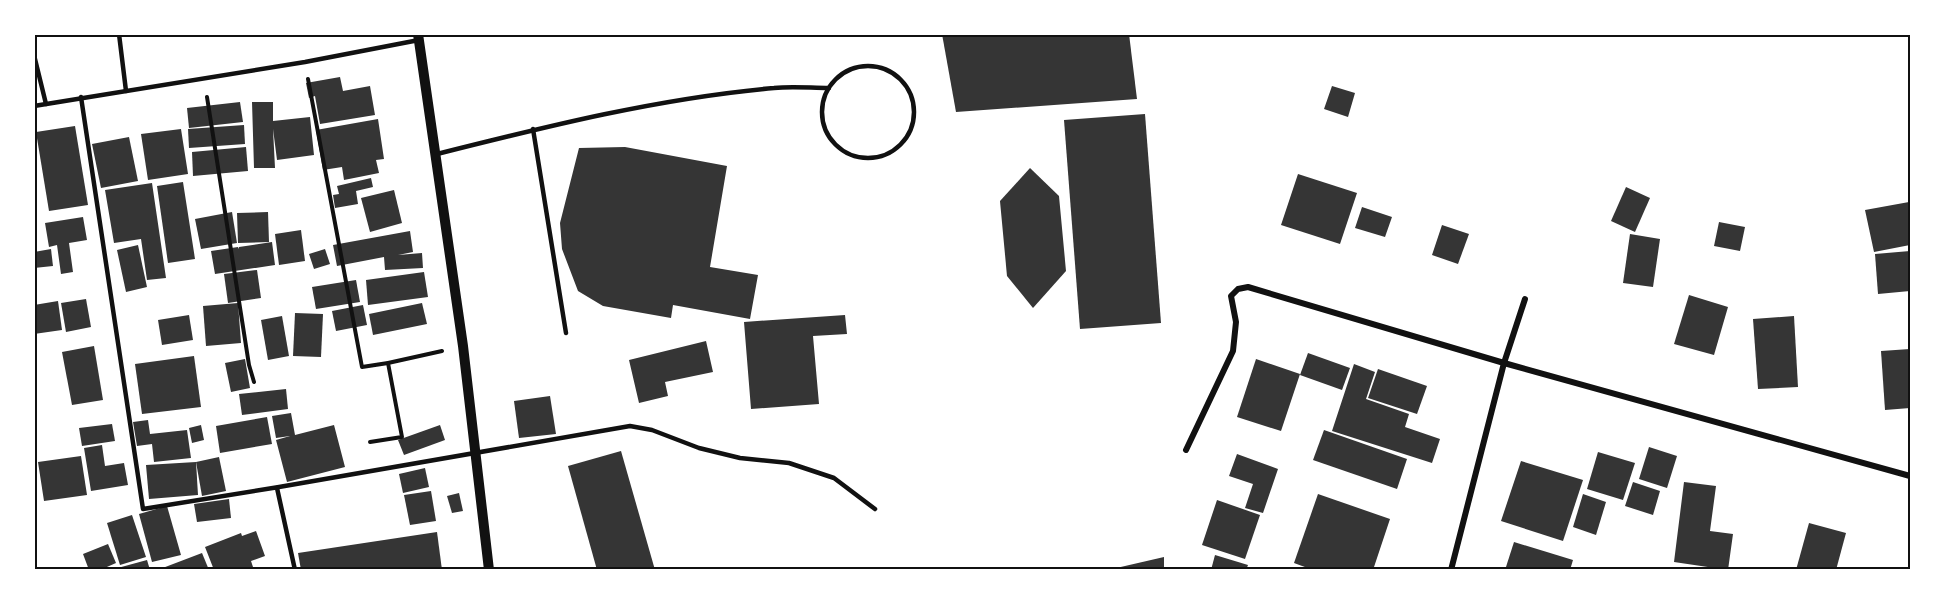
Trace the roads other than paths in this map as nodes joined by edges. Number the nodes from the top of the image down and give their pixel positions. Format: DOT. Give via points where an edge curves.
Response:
graph roads {
  1 [pos="119,34"];
  2 [pos="419,37"];
  3 [pos="34,55"];
  4 [pos="829,88"];
  5 [pos="126,91"];
  6 [pos="81,97"];
  7 [pos="46,104"];
  8 [pos="34,106"];
  9 [pos="533,129"];
  10 [pos="436,154"];
  11 [pos="1525,299"];
  12 [pos="566,333"];
  13 [pos="1503,363"];
  14 [pos="1186,450"];
  15 [pos="476,453"];
  16 [pos="1911,476"];
  17 [pos="277,488"];
  18 [pos="875,509"];
  19 [pos="295,570"];
  20 [pos="489,570"];
  21 [pos="1450,570"];
  1 -- 5 [label="lane"];
  2 -- 5 [label="lane" via="305,62"];
  2 -- 10 [label="street"];
  3 -- 7 [label="lane"];
  4 -- 4 [label="lane" via="823,103 823,119 828,135 838,147 852,155 883,156 908,136 914,122 914,105 899,78 885,70 854,69"];
  4 -- 9 [label="lane" via="776,87 656,104"];
  5 -- 6 [label="lane"];
  6 -- 7 [label="lane"];
  6 -- 17 [label="lane" via="143,509"];
  7 -- 8 [label="lane"];
  9 -- 10 [label="lane"];
  9 -- 12 [label="lane"];
  10 -- 15 [label="street"];
  11 -- 13 [label="street"];
  13 -- 14 [label="street" via="1248,287 1238,289 1231,296 1236,322 1233,351"];
  13 -- 16 [label="street"];
  13 -- 21 [label="street"];
  15 -- 17 [label="lane"];
  15 -- 18 [label="lane" via="630,426 699,448 740,458 789,463 834,478"];
  15 -- 20 [label="street"];
  17 -- 19 [label="lane"];
}
